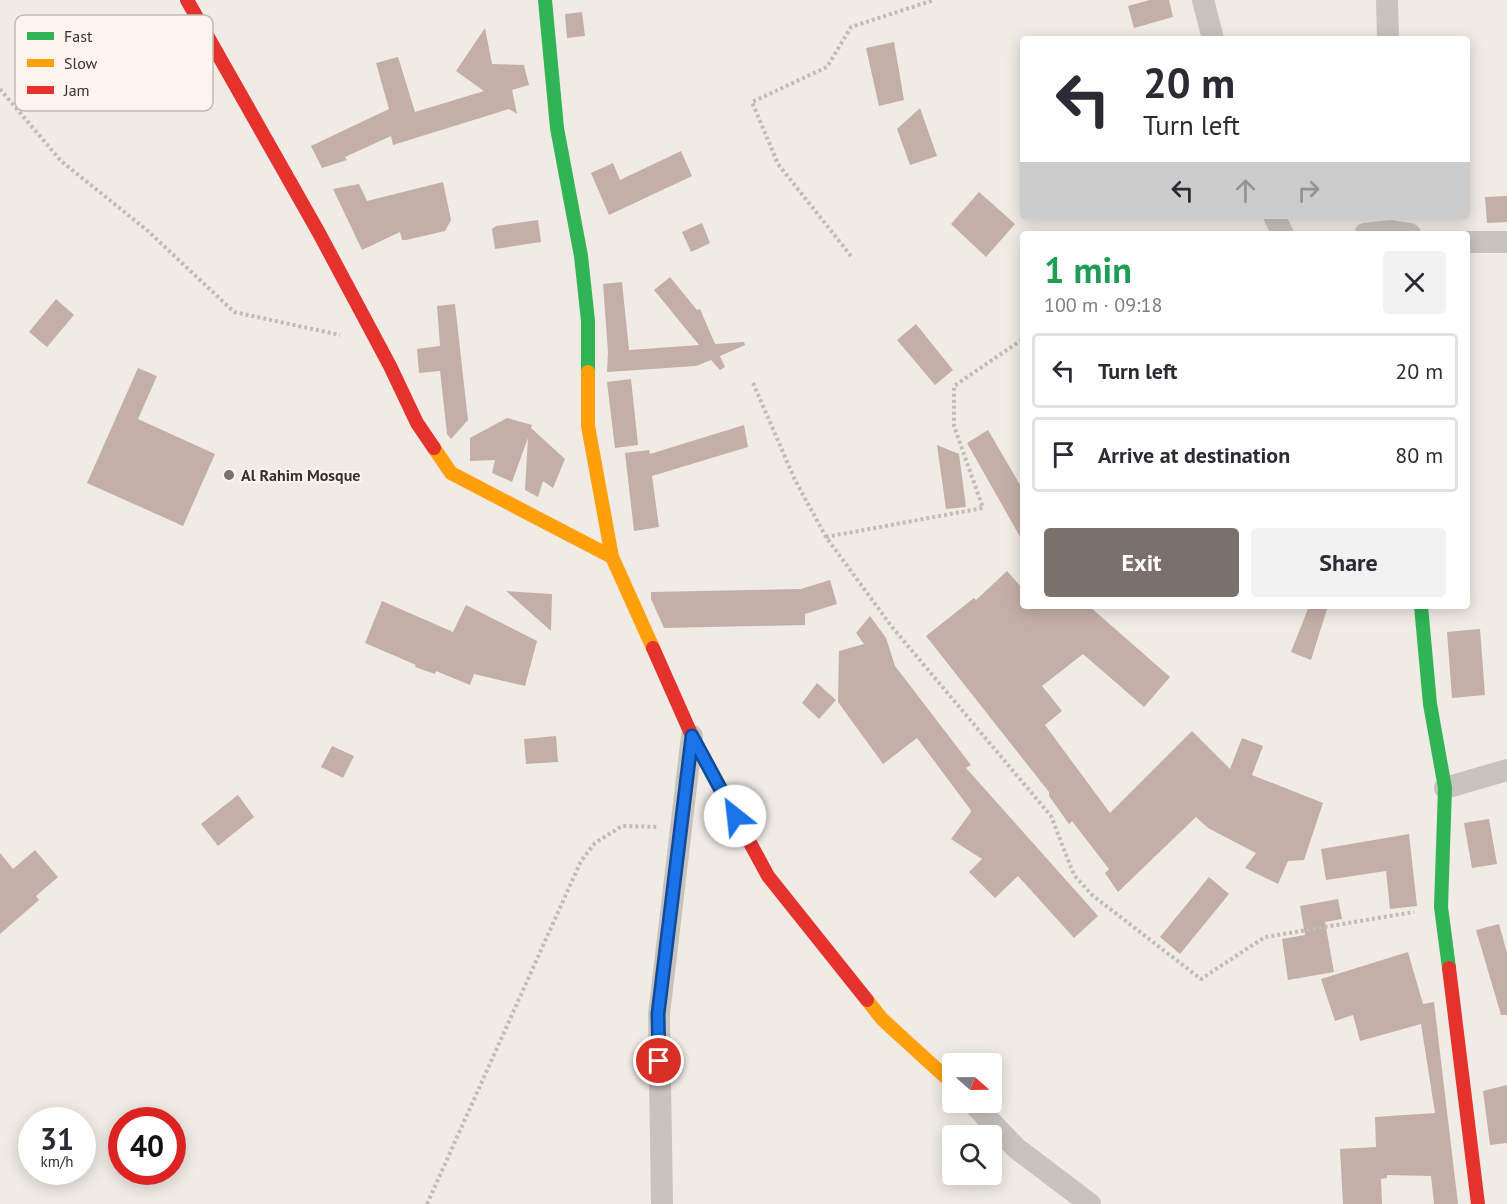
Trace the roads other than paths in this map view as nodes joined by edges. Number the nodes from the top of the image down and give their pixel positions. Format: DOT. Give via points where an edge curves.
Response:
graph roads {
  1 [pos="187,0"];
  2 [pos="545,0"];
  3 [pos="1203,0"];
  4 [pos="1387,0"];
  5 [pos="196,15"];
  6 [pos="1211,36"];
  7 [pos="1388,36"];
  8 [pos="213,46"];
  9 [pos="1397,227"];
  10 [pos="1379,231"];
  11 [pos="1470,242"];
  12 [pos="1507,242"];
  13 [pos="612,557"];
  14 [pos="1421,609"];
  15 [pos="692,736"];
  16 [pos="1507,770"];
  17 [pos="1444,788"];
  18 [pos="942,1074"];
  19 [pos="983,1113"];
  20 [pos="662,1204"];
  21 [pos="1090,1204"];
  22 [pos="1478,1204"];
  1 -- 5 [label="street"];
  2 -- 13 [label="street" via="557,128 581,256 588,321 588,426"];
  3 -- 6 [label="street"];
  4 -- 7 [label="street"];
  8 -- 13 [label="street" via="325,243 417,423 451,472"];
  9 -- 10 [label="street"];
  11 -- 12 [label="street"];
  13 -- 15 [label="street"];
  14 -- 17 [label="street" via="1430,704"];
  15 -- 18 [label="street" via="768,876 882,1019"];
  15 -- 20 [label="street" via="658,1014"];
  16 -- 17 [label="street"];
  17 -- 22 [label="street" via="1441,907"];
  19 -- 21 [label="street" via="1016,1148"];
}
